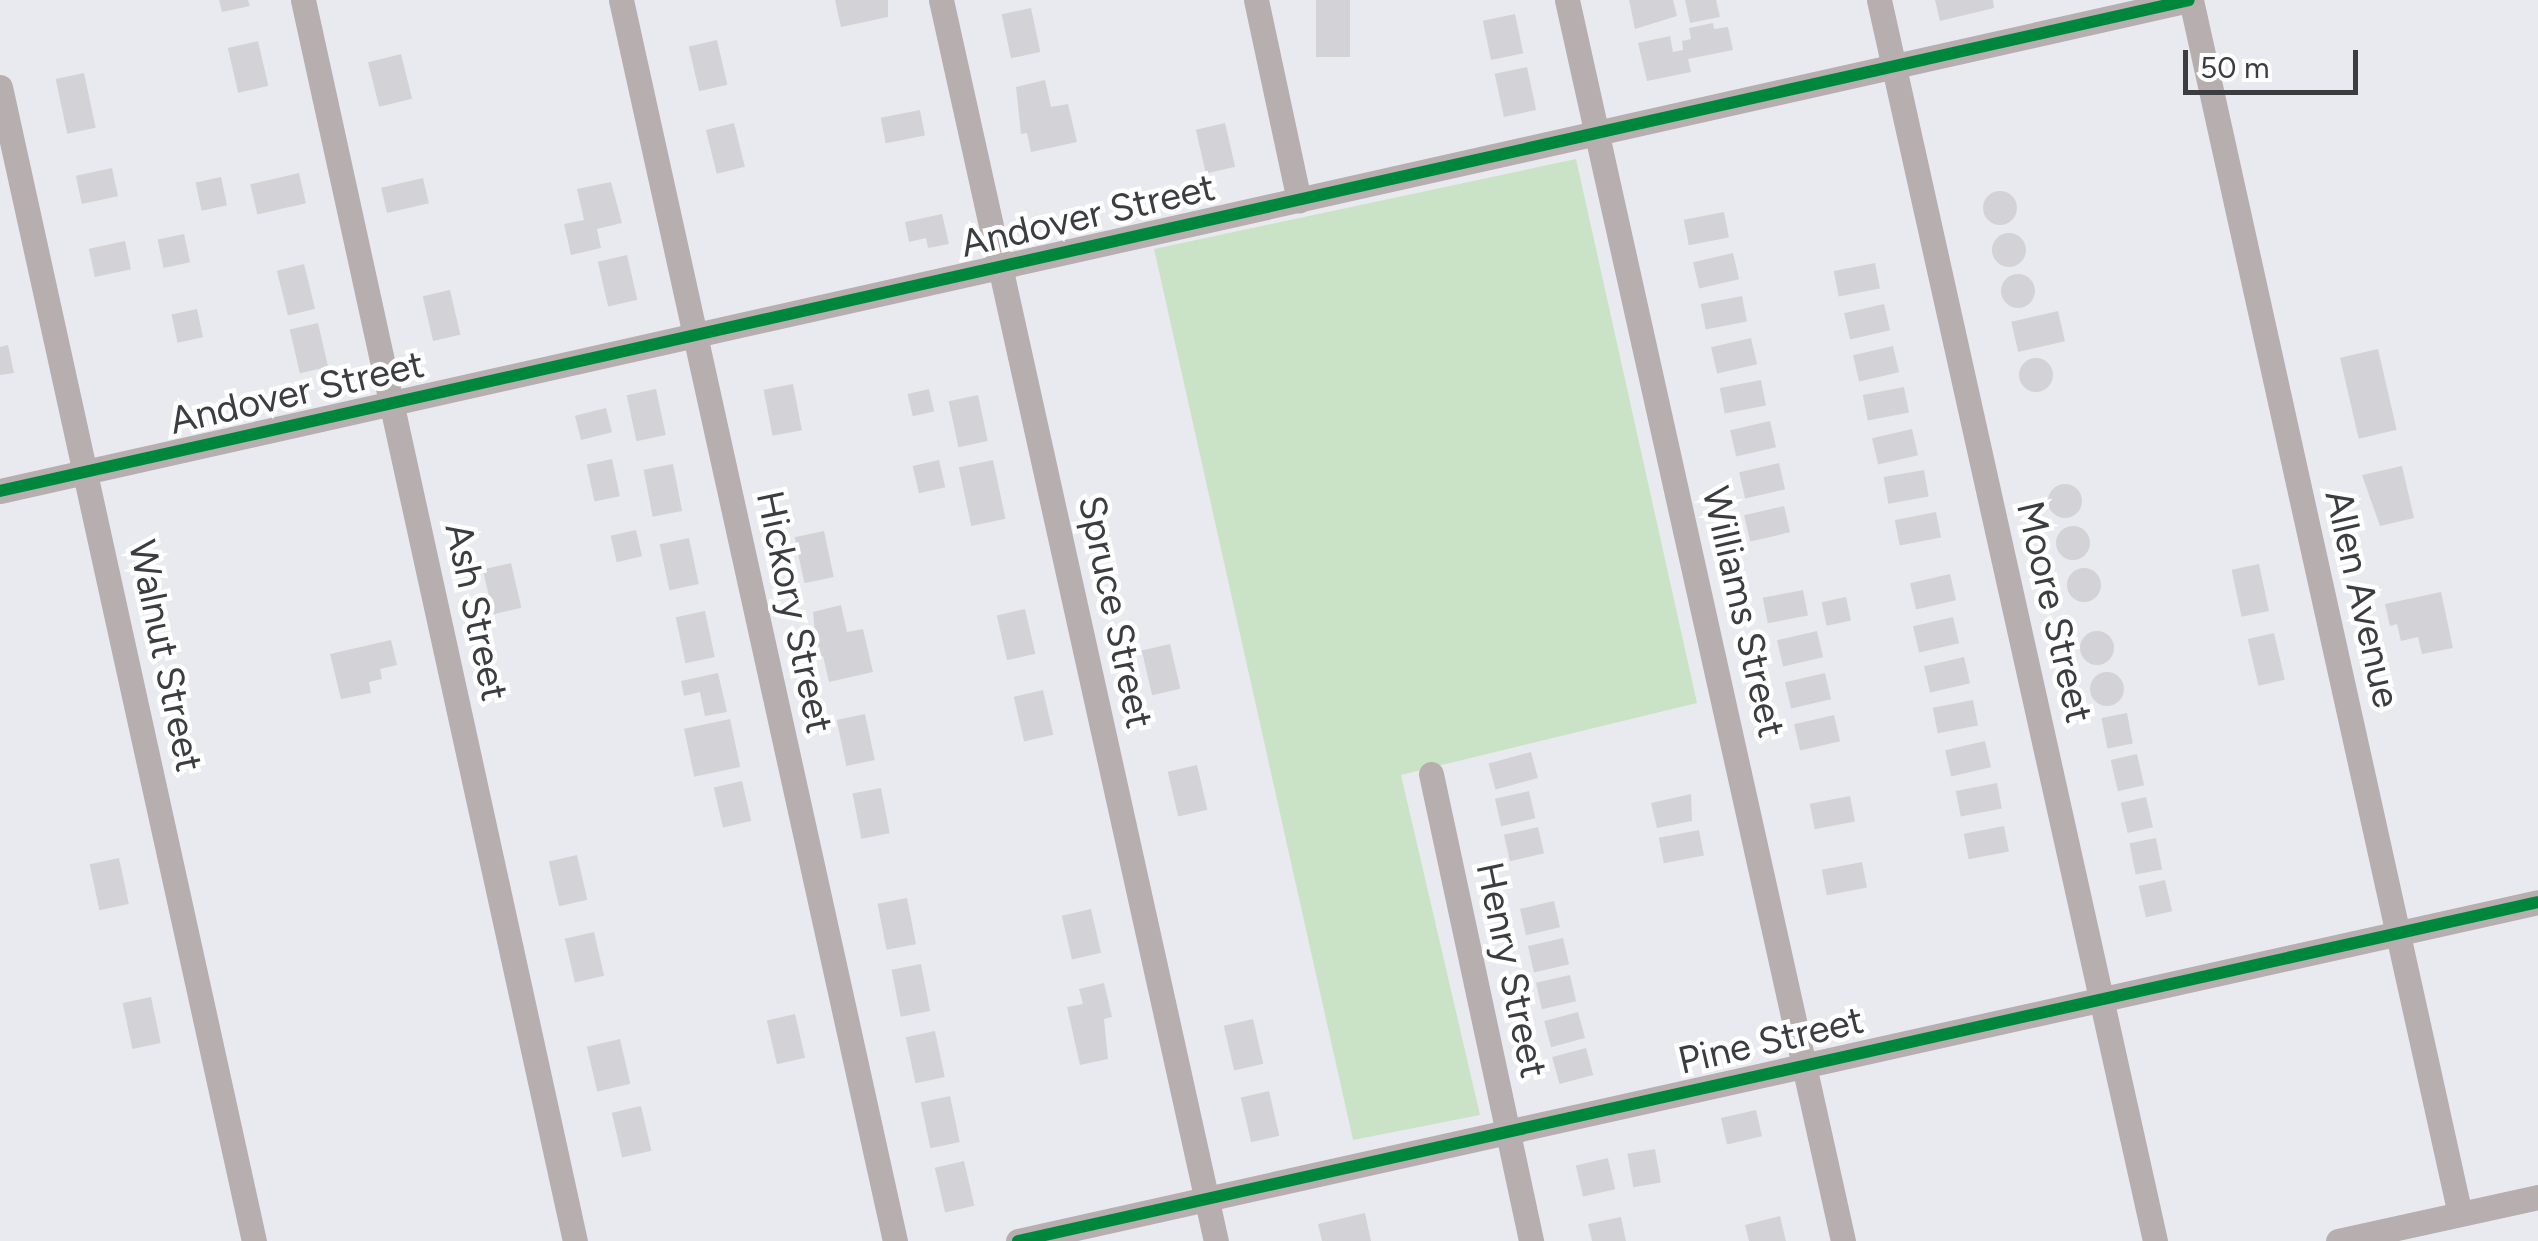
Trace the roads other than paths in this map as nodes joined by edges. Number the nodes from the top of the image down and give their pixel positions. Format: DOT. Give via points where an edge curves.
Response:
graph roads {
  1 [pos="303,0"];
  2 [pos="620,0"];
  3 [pos="941,0"];
  4 [pos="1256,0"];
  5 [pos="1568,0"];
  6 [pos="1879,0"];
  7 [pos="2190,0"];
  8 [pos="1894,66"];
  9 [pos="0,87"];
  10 [pos="1597,133"];
  11 [pos="1299,200"];
  12 [pos="1000,267"];
  13 [pos="695,335"];
  14 [pos="392,402"];
  15 [pos="86,471"];
  16 [pos="0,491"];
  17 [pos="1430,774"];
  18 [pos="2538,902"];
  19 [pos="2398,932"];
  20 [pos="2101,998"];
  21 [pos="1806,1064"];
  22 [pos="1507,1131"];
  23 [pos="2538,1198"];
  24 [pos="1206,1199"];
  25 [pos="2460,1214"];
  26 [pos="254,1241"];
  27 [pos="575,1241"];
  28 [pos="895,1241"];
  29 [pos="1018,1241"];
  30 [pos="1216,1241"];
  31 [pos="1531,1241"];
  32 [pos="1843,1241"];
  33 [pos="2155,1241"];
  34 [pos="2338,1241"];
  1 -- 14 [label="street, Ash Street"];
  2 -- 13 [label="street, Hickory Street"];
  3 -- 12 [label="street, Spruce Street"];
  4 -- 11 [label="street"];
  5 -- 10 [label="street, Williams Street"];
  6 -- 8 [label="street, Moore Street"];
  7 -- 8 [label="street, Andover Street"];
  7 -- 19 [label="street, Allen Avenue"];
  8 -- 10 [label="street, Andover Street"];
  8 -- 20 [label="street, Moore Street"];
  9 -- 15 [label="street, Walnut Street"];
  10 -- 11 [label="street, Andover Street"];
  10 -- 21 [label="street, Williams Street"];
  11 -- 12 [label="street, Andover Street"];
  12 -- 13 [label="street, Andover Street"];
  12 -- 24 [label="street, Spruce Street"];
  13 -- 14 [label="street, Andover Street"];
  13 -- 28 [label="street, Hickory Street"];
  14 -- 15 [label="street, Andover Street"];
  14 -- 27 [label="street, Ash Street"];
  15 -- 16 [label="street, Andover Street"];
  15 -- 26 [label="street, Walnut Street"];
  17 -- 22 [label="street, Henry Street"];
  18 -- 19 [label="street, Pine Street"];
  19 -- 20 [label="street, Pine Street"];
  19 -- 25 [label="street, Allen Avenue"];
  20 -- 21 [label="street, Pine Street"];
  20 -- 33 [label="street, Moore Street"];
  21 -- 22 [label="street, Pine Street"];
  21 -- 32 [label="street, Williams Street"];
  22 -- 24 [label="street, Pine Street"];
  22 -- 31 [label="street, Henry Street"];
  23 -- 25 [label="street"];
  24 -- 29 [label="street, Pine Street"];
  24 -- 30 [label="street, Spruce Street"];
  25 -- 34 [label="street"];
}
